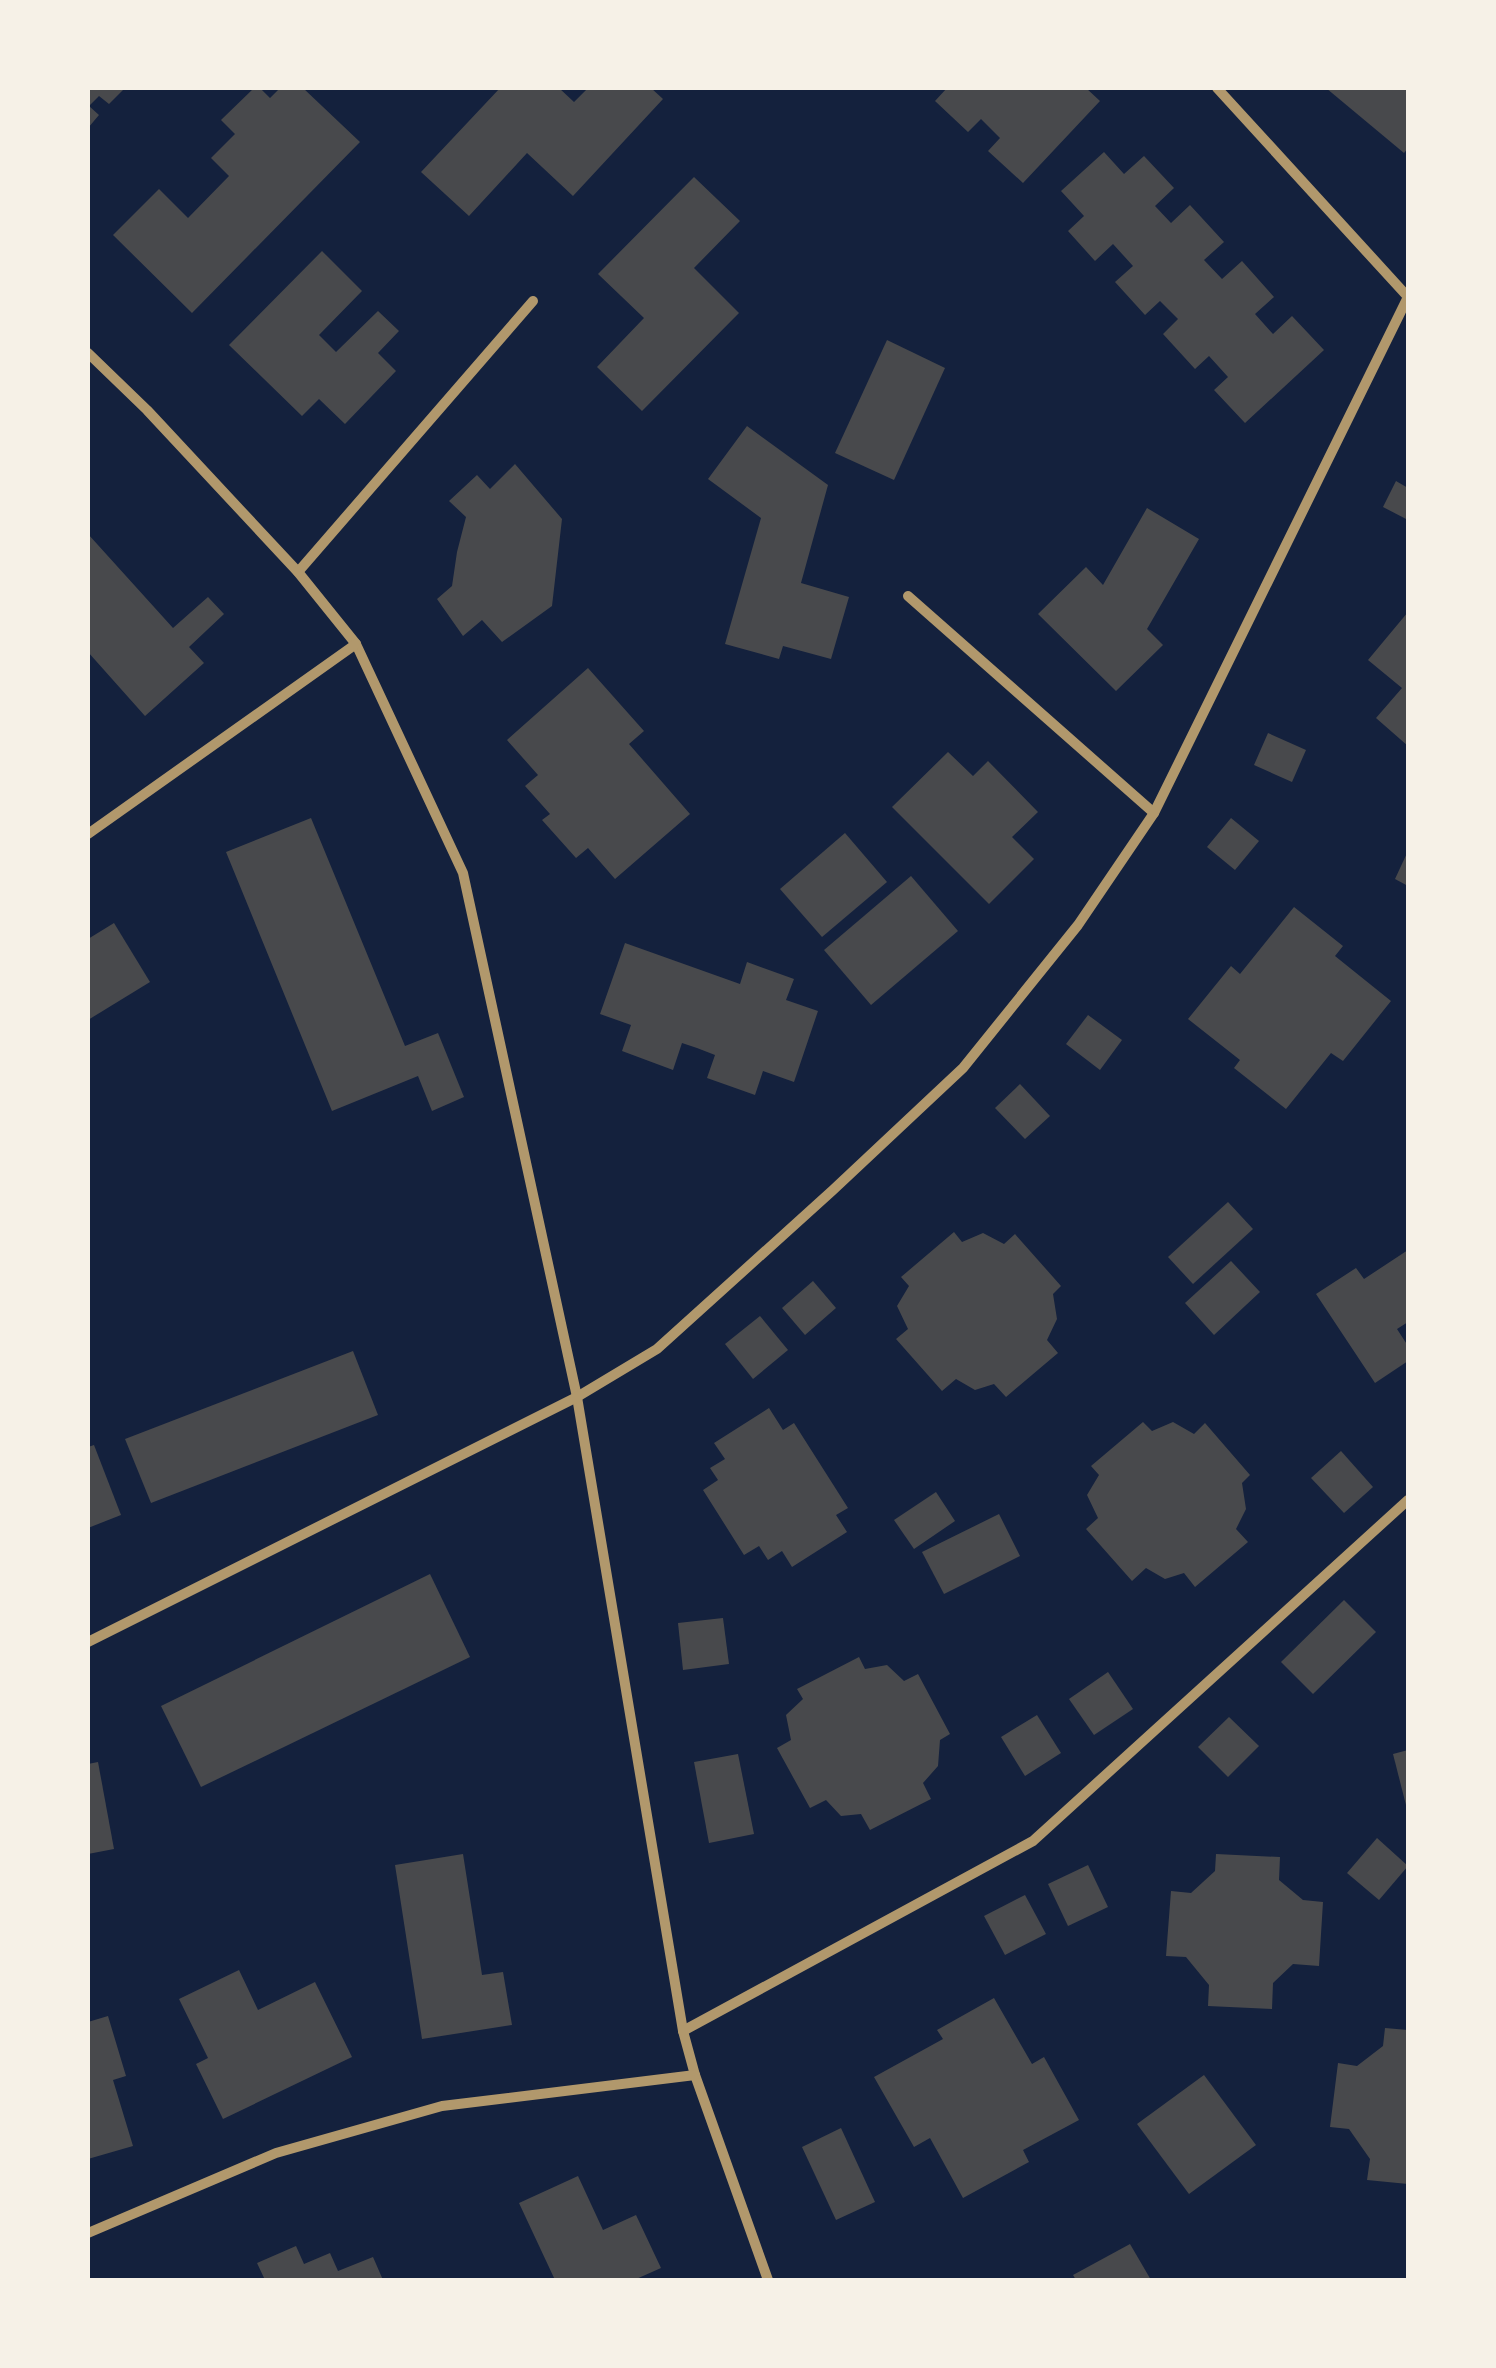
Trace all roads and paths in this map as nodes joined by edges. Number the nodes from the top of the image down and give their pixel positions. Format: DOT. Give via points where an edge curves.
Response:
graph roads {
  1 [pos="1217,88"];
  2 [pos="1408,297"];
  3 [pos="533,300"];
  4 [pos="88,353"];
  5 [pos="298,572"];
  6 [pos="908,596"];
  7 [pos="356,644"];
  8 [pos="1154,813"];
  9 [pos="88,834"];
  10 [pos="577,1397"];
  11 [pos="1408,1500"];
  12 [pos="88,1642"];
  13 [pos="683,2030"];
  14 [pos="695,2076"];
  15 [pos="88,2234"];
  16 [pos="768,2280"];
  1 -- 2 [label="street"];
  2 -- 8 [label="street"];
  3 -- 5 [label="street"];
  4 -- 5 [label="street"];
  5 -- 7 [label="street"];
  6 -- 8 [label="street"];
  7 -- 9 [label="street"];
  7 -- 10 [label="street" via="463,873"];
  8 -- 10 [label="street" via="1078,925 963,1068 657,1349"];
  10 -- 12 [label="street"];
  10 -- 13 [label="street"];
  11 -- 13 [label="street" via="1033,1841"];
  13 -- 14 [label="street"];
  14 -- 15 [label="street" via="442,2106 276,2153"];
  14 -- 16 [label="street"];
}
